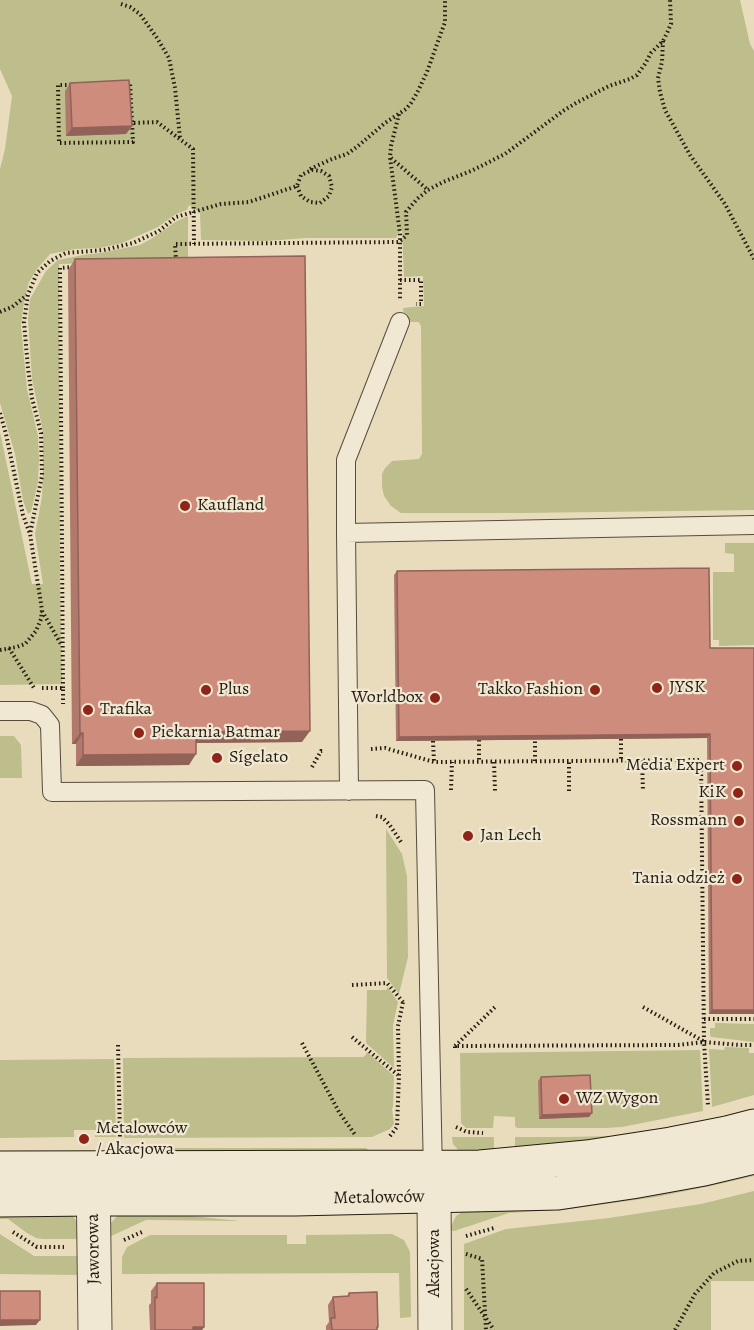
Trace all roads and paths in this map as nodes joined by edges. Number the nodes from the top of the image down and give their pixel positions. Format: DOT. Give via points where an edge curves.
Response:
graph roads {
  1 [pos="446,0"];
  2 [pos="670,0"];
  3 [pos="121,4"];
  4 [pos="663,41"];
  5 [pos="120,83"];
  6 [pos="79,84"];
  7 [pos="400,114"];
  8 [pos="132,123"];
  9 [pos="180,139"];
  10 [pos="390,158"];
  11 [pos="308,172"];
  12 [pos="297,186"];
  13 [pos="428,190"];
  14 [pos="193,211"];
  15 [pos="399,242"];
  16 [pos="194,244"];
  17 [pos="754,259"];
  18 [pos="176,266"];
  19 [pos="83,267"];
  20 [pos="400,280"];
  21 [pos="28,294"];
  22 [pos="0,312"];
  23 [pos="400,313"];
  24 [pos="0,413"];
  25 [pos="754,525"];
  26 [pos="346,532"];
  27 [pos="30,534"];
  28 [pos="42,610"];
  29 [pos="9,648"];
  30 [pos="63,649"];
  31 [pos="0,650"];
  32 [pos="34,688"];
  33 [pos="63,688"];
  34 [pos="0,711"];
  35 [pos="621,739"];
  36 [pos="479,740"];
  37 [pos="535,740"];
  38 [pos="433,741"];
  39 [pos="621,760"];
  40 [pos="642,760"];
  41 [pos="535,761"];
  42 [pos="569,761"];
  43 [pos="434,762"];
  44 [pos="452,762"];
  45 [pos="479,762"];
  46 [pos="494,762"];
  47 [pos="701,766"];
  48 [pos="707,766"];
  49 [pos="349,790"];
  50 [pos="451,790"];
  51 [pos="495,790"];
  52 [pos="569,791"];
  53 [pos="643,791"];
  54 [pos="701,794"];
  55 [pos="707,794"];
  56 [pos="372,815"];
  57 [pos="701,825"];
  58 [pos="708,825"];
  59 [pos="405,848"];
  60 [pos="702,880"];
  61 [pos="708,880"];
  62 [pos="703,929"];
  63 [pos="709,929"];
  64 [pos="352,985"];
  65 [pos="710,990"];
  66 [pos="406,991"];
  67 [pos="703,991"];
  68 [pos="403,1002"];
  69 [pos="495,1007"];
  70 [pos="643,1007"];
  71 [pos="704,1019"];
  72 [pos="754,1019"];
  73 [pos="455,1035"];
  74 [pos="352,1037"];
  75 [pos="704,1042"];
  76 [pos="302,1043"];
  77 [pos="118,1045"];
  78 [pos="754,1045"];
  79 [pos="455,1046"];
  80 [pos="455,1058"];
  81 [pos="399,1075"];
  82 [pos="456,1116"];
  83 [pos="754,1126"];
  84 [pos="456,1128"];
  85 [pos="385,1142"];
  86 [pos="362,1143"];
  87 [pos="121,1144"];
  88 [pos="754,1157"];
  89 [pos="0,1168"];
  90 [pos="434,1182"];
  91 [pos="93,1183"];
  92 [pos="5,1215"];
  93 [pos="69,1247"];
  94 [pos="463,1253"];
  95 [pos="754,1260"];
  96 [pos="466,1289"];
  97 [pos="484,1314"];
  98 [pos="95,1330"];
  99 [pos="435,1330"];
  100 [pos="486,1330"];
  101 [pos="494,1330"];
  102 [pos="675,1330"];
  1 -- 7 [label="path" via="445,22 427,72 411,103"];
  2 -- 4 [label="path" via="671,24"];
  3 -- 9 [label="path" via="140,14 169,58"];
  4 -- 13 [label="path" via="637,75 576,103 505,154"];
  4 -- 17 [label="path" via="658,78 665,110 690,155 725,204"];
  5 -- 8 [label="path" via="130,83"];
  6 -- 8 [label="path" via="58,85 59,143 133,142"];
  7 -- 10 [label="path"];
  7 -- 11 [label="path" via="346,154"];
  8 -- 9 [label="path" via="157,122"];
  9 -- 14 [label="path" via="193,149"];
  10 -- 13 [label="path"];
  10 -- 15 [label="path"];
  11 -- 12 [label="path" via="301,175"];
  11 -- 12 [label="path" via="321,171 329,176 329,196 320,203 310,202 301,196"];
  12 -- 14 [label="path" via="249,202"];
  13 -- 15 [label="path" via="406,212 407,235"];
  14 -- 16 [label="path"];
  14 -- 21 [label="path" via="134,243 66,253 50,261 37,273"];
  15 -- 16 [label="path"];
  15 -- 20 [label="path"];
  16 -- 18 [label="path" via="175,244"];
  19 -- 30 [label="path" via="60,268"];
  20 -- 23 [label="path"];
  20 -- 23 [label="path" via="420,280 421,304"];
  21 -- 22 [label="path"];
  21 -- 27 [label="path" via="24,322 40,433 42,476"];
  23 -- 26 [label="lane" via="346,460"];
  24 -- 27 [label="path"];
  25 -- 26 [label="lane"];
  26 -- 49 [label="lane"];
  27 -- 28 [label="path"];
  28 -- 29 [label="path" via="36,631 25,644"];
  28 -- 30 [label="path"];
  29 -- 31 [label="path"];
  29 -- 32 [label="path"];
  30 -- 33 [label="path"];
  34 -- 49 [label="lane" via="31,711 42,715 51,725 52,792"];
  35 -- 39 [label="path"];
  36 -- 45 [label="path"];
  37 -- 41 [label="path"];
  38 -- 43 [label="path"];
  40 -- 53 [label="path"];
  42 -- 52 [label="path"];
  44 -- 50 [label="path"];
  46 -- 51 [label="path"];
  47 -- 48 [label="path"];
  49 -- 90 [label="lane" via="425,790"];
  54 -- 55 [label="path"];
  56 -- 59 [label="path" via="389,824"];
  57 -- 58 [label="path"];
  60 -- 61 [label="path"];
  62 -- 63 [label="path"];
  64 -- 68 [label="path" via="387,984"];
  65 -- 67 [label="path"];
  66 -- 68 [label="path"];
  68 -- 81 [label="path" via="398,1026"];
  69 -- 79 [label="path"];
  70 -- 75 [label="path"];
  71 -- 72 [label="path"];
  73 -- 79 [label="path"];
  74 -- 81 [label="path"];
  75 -- 78 [label="path"];
  75 -- 79 [label="path"];
  76 -- 86 [label="path" via="339,1112"];
  77 -- 87 [label="path"];
  79 -- 80 [label="path"];
  81 -- 85 [label="path" via="397,1127"];
  82 -- 84 [label="path"];
  83 -- 90 [label="street, Metalowców" via="587,1157 480,1167"];
  88 -- 90 [label="street, Metalowców" via="558,1193"];
  89 -- 91 [label="street, Metalowców"];
  90 -- 91 [label="street, Metalowców" via="295,1199"];
  90 -- 99 [label="street, Akacjowa"];
  91 -- 92 [label="street, Metalowców"];
  91 -- 98 [label="street, Jaworowa"];
  92 -- 93 [label="path" via="37,1247"];
  94 -- 97 [label="path" via="482,1259"];
  95 -- 102 [label="path" via="738,1261 714,1273 695,1294"];
  96 -- 97 [label="path"];
  97 -- 100 [label="path"];
  97 -- 101 [label="path"];
}
